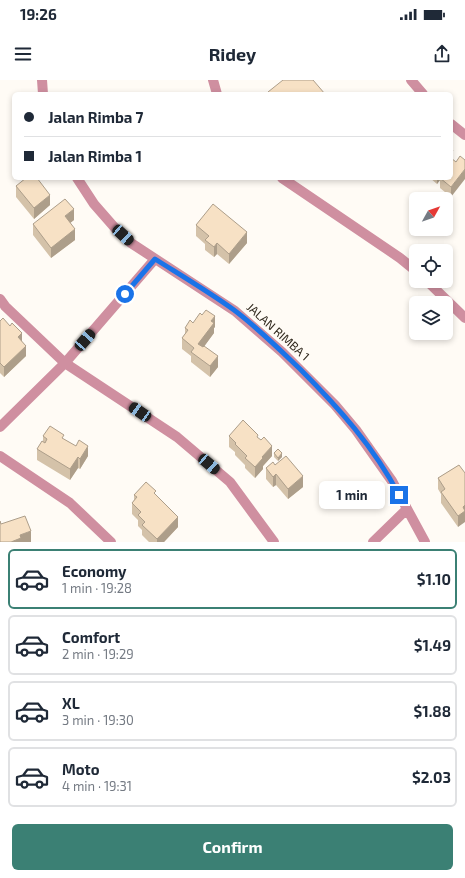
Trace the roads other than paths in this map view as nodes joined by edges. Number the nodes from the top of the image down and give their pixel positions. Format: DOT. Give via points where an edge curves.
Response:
graph roads {
  1 [pos="42,80"];
  2 [pos="213,80"];
  3 [pos="411,80"];
  4 [pos="43,92"];
  5 [pos="216,92"];
  6 [pos="421,92"];
  7 [pos="453,126"];
  8 [pos="465,135"];
  9 [pos="78,180"];
  10 [pos="285,180"];
  11 [pos="155,259"];
  12 [pos="409,265"];
  13 [pos="434,288"];
  14 [pos="0,299"];
  15 [pos="465,318"];
  16 [pos="65,363"];
  17 [pos="0,427"];
  18 [pos="0,456"];
  19 [pos="407,509"];
  20 [pos="111,542"];
  21 [pos="274,542"];
  22 [pos="373,542"];
  23 [pos="425,542"];
  1 -- 4 [label="street"];
  2 -- 5 [label="street"];
  3 -- 6 [label="street"];
  7 -- 8 [label="street"];
  9 -- 11 [label="street, JALAN RIMBA 1" via="94,204 115,228 131,243"];
  10 -- 12 [label="street"];
  11 -- 16 [label="street"];
  11 -- 19 [label="street, JALAN RIMBA 1" via="235,311 288,358 356,430 392,481"];
  13 -- 15 [label="street"];
  14 -- 16 [label="street"];
  16 -- 17 [label="street"];
  16 -- 21 [label="street" via="177,437 230,482"];
  18 -- 20 [label="street" via="70,503"];
  19 -- 22 [label="street"];
  19 -- 23 [label="street, JALAN RIMBA 1"];
}
